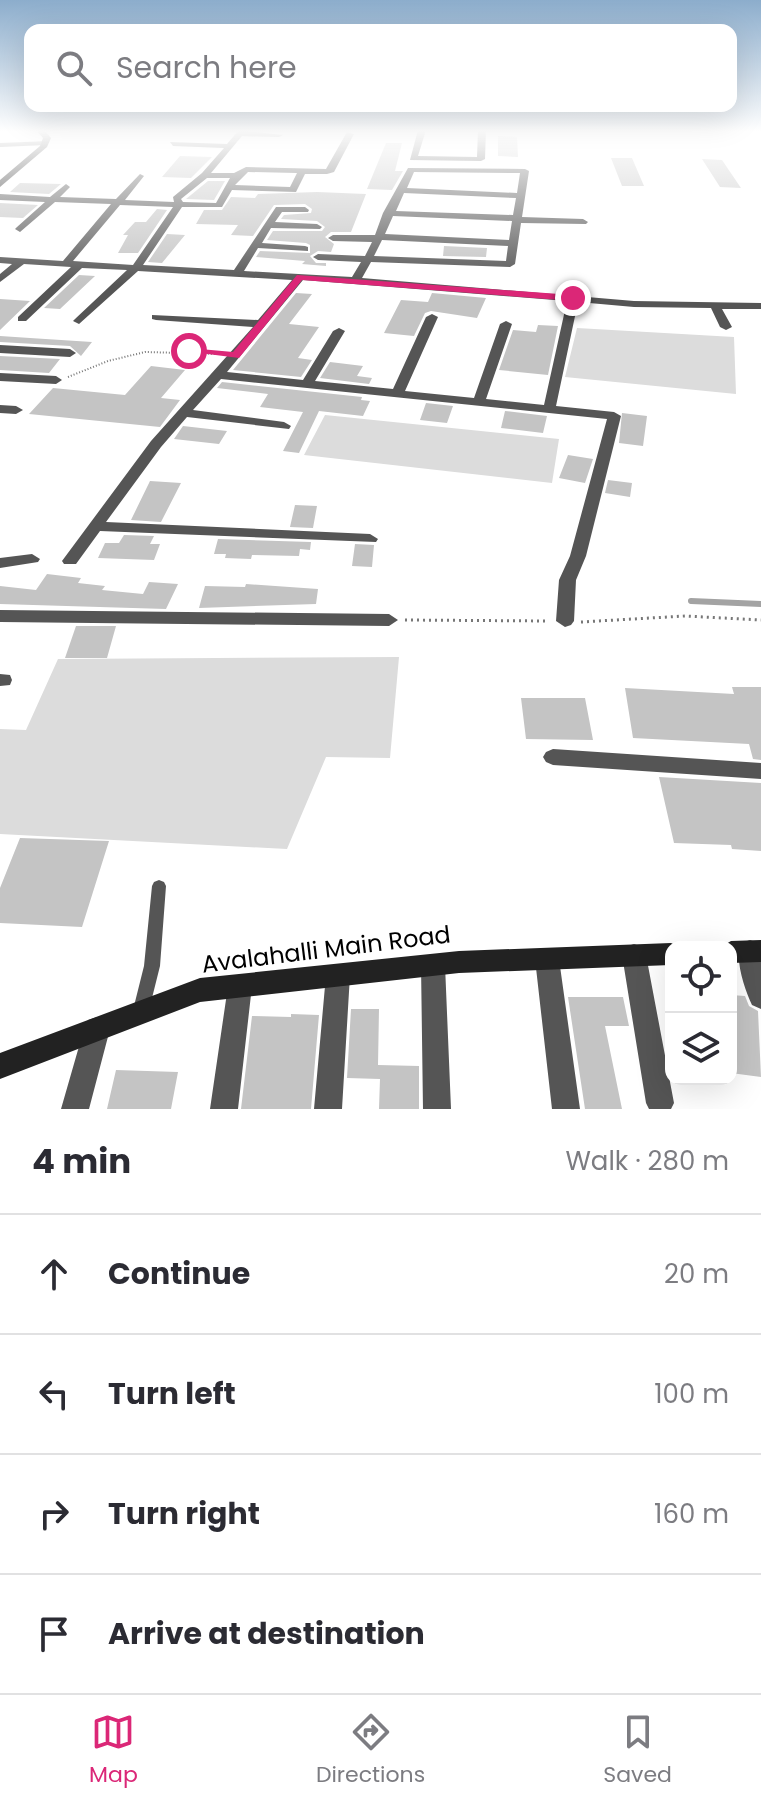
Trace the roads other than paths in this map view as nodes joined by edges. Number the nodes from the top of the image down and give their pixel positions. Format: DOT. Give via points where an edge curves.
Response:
graph roads {
  1 [pos="135,182"];
  2 [pos="197,182"];
  3 [pos="233,182"];
  4 [pos="297,182"];
  5 [pos="404,182"];
  6 [pos="524,182"];
  7 [pos="66,187"];
  8 [pos="231,187"];
  9 [pos="400,190"];
  10 [pos="522,196"];
  11 [pos="0,197"];
  12 [pos="53,199"];
  13 [pos="118,202"];
  14 [pos="180,204"];
  15 [pos="305,210"];
  16 [pos="388,213"];
  17 [pos="518,219"];
  18 [pos="583,222"];
  19 [pos="270,225"];
  20 [pos="317,227"];
  21 [pos="20,229"];
  22 [pos="333,238"];
  23 [pos="377,238"];
  24 [pos="514,243"];
  25 [pos="256,245"];
  26 [pos="305,249"];
  27 [pos="318,257"];
  28 [pos="368,259"];
  29 [pos="0,260"];
  30 [pos="22,261"];
  31 [pos="67,262"];
  32 [pos="81,263"];
  33 [pos="137,266"];
  34 [pos="237,273"];
  35 [pos="300,277"];
  36 [pos="0,279"];
  37 [pos="355,280"];
  38 [pos="573,298"];
  39 [pos="715,305"];
  40 [pos="761,306"];
  41 [pos="156,317"];
  42 [pos="432,317"];
  43 [pos="22,319"];
  44 [pos="79,321"];
  45 [pos="260,324"];
  46 [pos="506,324"];
  47 [pos="726,327"];
  48 [pos="339,331"];
  49 [pos="0,349"];
  50 [pos="70,353"];
  51 [pos="218,375"];
  52 [pos="0,377"];
  53 [pos="56,380"];
  54 [pos="307,384"];
  55 [pos="397,394"];
  56 [pos="479,402"];
  57 [pos="0,409"];
  58 [pos="16,410"];
  59 [pos="549,410"];
  60 [pos="184,413"];
  61 [pos="284,426"];
  62 [pos="94,526"];
  63 [pos="370,539"];
  64 [pos="32,559"];
  65 [pos="70,561"];
  66 [pos="0,563"];
  67 [pos="0,616"];
  68 [pos="389,620"];
  69 [pos="565,621"];
  70 [pos="553,757"];
  71 [pos="761,771"];
  72 [pos="159,886"];
  73 [pos="747,951"];
  74 [pos="665,954"];
  75 [pos="634,955"];
  76 [pos="547,959"];
  77 [pos="433,965"];
  78 [pos="338,975"];
  79 [pos="240,986"];
  80 [pos="761,997"];
  81 [pos="140,1012"];
  82 [pos="97,1029"];
  83 [pos="0,1066"];
  84 [pos="660,1103"];
  85 [pos="75,1109"];
  86 [pos="224,1109"];
  87 [pos="328,1109"];
  88 [pos="437,1109"];
  89 [pos="566,1109"];
  1 -- 13 [label="street"];
  2 -- 14 [label="street" via="176,199"];
  3 -- 8 [label="street"];
  4 -- 8 [label="street" via="293,190"];
  5 -- 9 [label="street"];
  6 -- 10 [label="street"];
  7 -- 12 [label="street"];
  8 -- 14 [label="street" via="217,206"];
  9 -- 10 [label="street"];
  9 -- 16 [label="street"];
  10 -- 17 [label="street"];
  11 -- 12 [label="street"];
  12 -- 13 [label="street"];
  12 -- 21 [label="street"];
  13 -- 14 [label="street"];
  13 -- 31 [label="street"];
  14 -- 33 [label="street"];
  15 -- 19 [label="street" via="279,209"];
  16 -- 17 [label="street"];
  16 -- 23 [label="street"];
  17 -- 18 [label="street"];
  17 -- 24 [label="street"];
  19 -- 20 [label="street"];
  19 -- 25 [label="street"];
  22 -- 23 [label="street"];
  23 -- 24 [label="street"];
  23 -- 28 [label="street"];
  24 -- 28 [label="street" via="510,264"];
  25 -- 26 [label="street"];
  25 -- 34 [label="street"];
  27 -- 28 [label="street"];
  28 -- 37 [label="street"];
  29 -- 30 [label="street"];
  30 -- 31 [label="street"];
  30 -- 36 [label="street"];
  31 -- 32 [label="street"];
  32 -- 33 [label="street"];
  32 -- 43 [label="street"];
  33 -- 34 [label="street"];
  33 -- 44 [label="street"];
  34 -- 35 [label="street"];
  35 -- 37 [label="street"];
  35 -- 45 [label="street"];
  37 -- 38 [label="street"];
  38 -- 39 [label="street"];
  38 -- 59 [label="street"];
  39 -- 40 [label="street"];
  39 -- 47 [label="street"];
  41 -- 45 [label="street"];
  42 -- 55 [label="street"];
  45 -- 51 [label="street"];
  46 -- 56 [label="street"];
  48 -- 54 [label="street"];
  49 -- 50 [label="street"];
  51 -- 54 [label="street"];
  51 -- 60 [label="street"];
  52 -- 53 [label="street"];
  54 -- 55 [label="street"];
  55 -- 56 [label="street"];
  56 -- 59 [label="street"];
  57 -- 58 [label="street"];
  59 -- 69 [label="street" via="614,416 578,556 568,571"];
  60 -- 61 [label="street"];
  60 -- 62 [label="street"];
  62 -- 63 [label="street"];
  62 -- 65 [label="street"];
  64 -- 66 [label="street"];
  67 -- 68 [label="street"];
  70 -- 71 [label="street"];
  72 -- 81 [label="lane" via="152,966"];
  73 -- 80 [label="street"];
  74 -- 75 [label="main road, Avalahalli Main Road"];
  75 -- 76 [label="main road, Avalahalli Main Road"];
  75 -- 84 [label="street"];
  76 -- 77 [label="main road, Avalahalli Main Road"];
  76 -- 89 [label="street"];
  77 -- 78 [label="main road, Avalahalli Main Road"];
  77 -- 88 [label="street"];
  78 -- 79 [label="main road, Avalahalli Main Road"];
  78 -- 87 [label="street"];
  79 -- 81 [label="main road, Avalahalli Main Road" via="200,990"];
  79 -- 86 [label="street"];
  81 -- 82 [label="main road, Avalahalli Main Road"];
  82 -- 83 [label="main road, Avalahalli Main Road"];
  82 -- 85 [label="street"];
}
